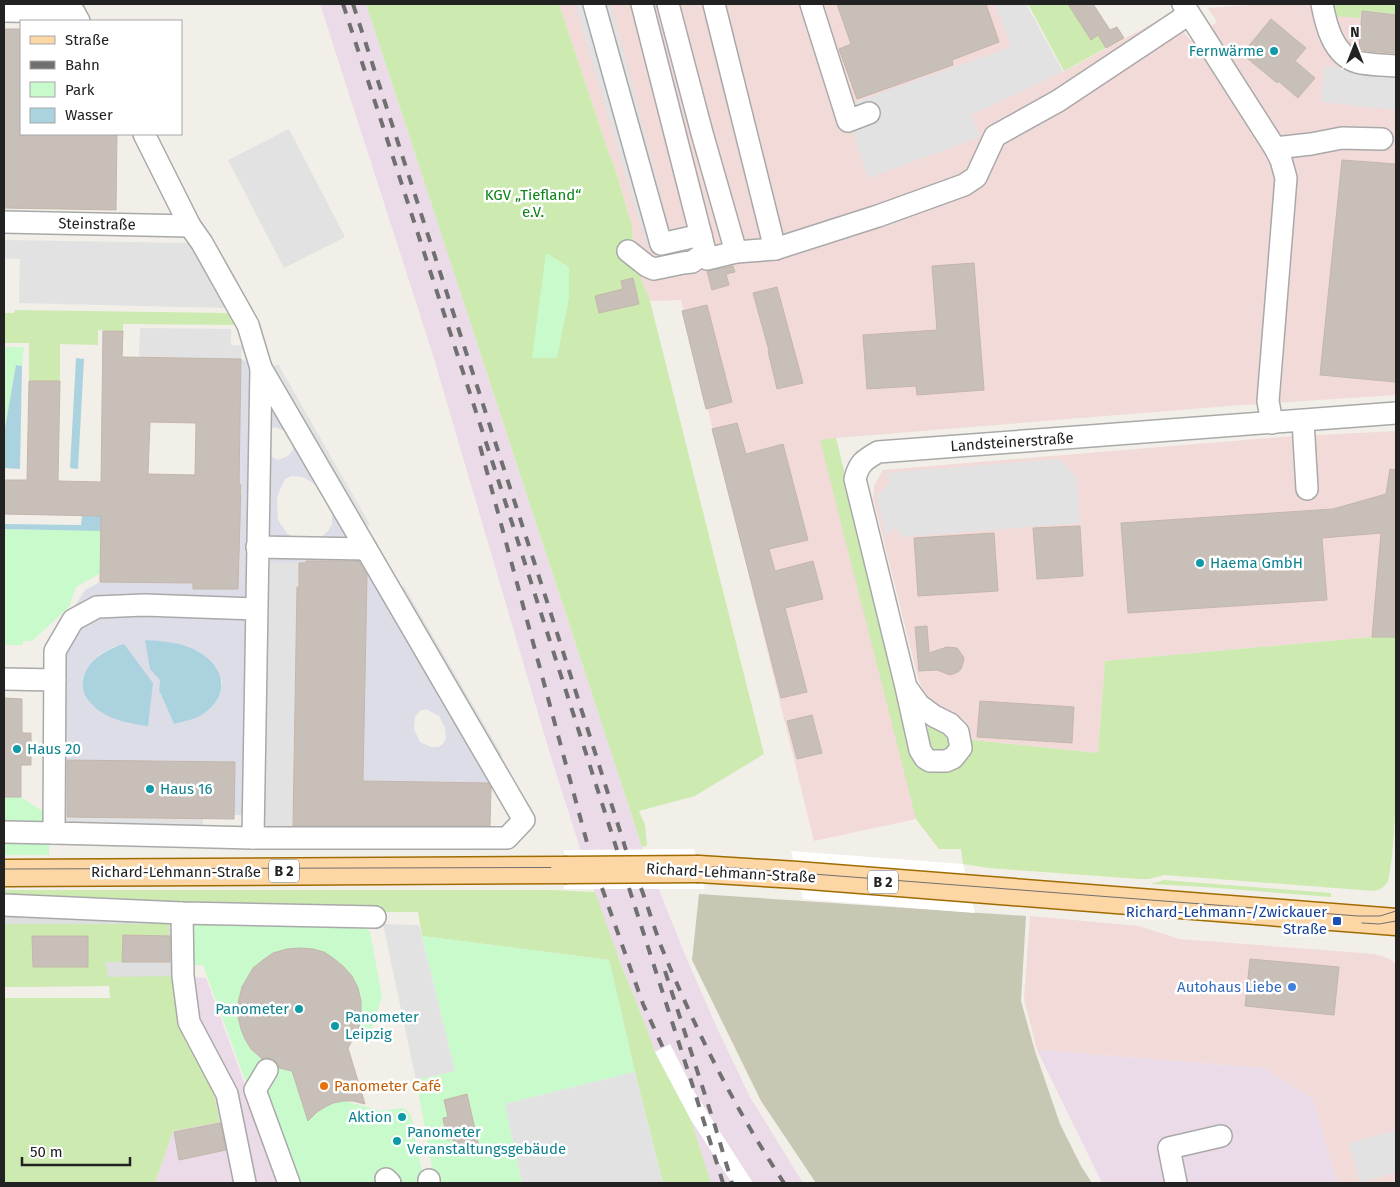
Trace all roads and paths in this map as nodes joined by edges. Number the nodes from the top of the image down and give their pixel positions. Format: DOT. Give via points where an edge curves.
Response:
graph roads {
  1 [pos="594,4"];
  2 [pos="642,4"];
  3 [pos="668,4"];
  4 [pos="714,4"];
  5 [pos="811,4"];
  6 [pos="1322,4"];
  7 [pos="1186,9"];
  8 [pos="4,11"];
  9 [pos="78,20"];
  10 [pos="1396,66"];
  11 [pos="869,113"];
  12 [pos="145,135"];
  13 [pos="1382,139"];
  14 [pos="1272,144"];
  15 [pos="4,222"];
  16 [pos="196,234"];
  17 [pos="775,248"];
  18 [pos="705,249"];
  19 [pos="628,251"];
  20 [pos="736,252"];
  21 [pos="261,368"];
  22 [pos="1396,413"];
  23 [pos="1303,421"];
  24 [pos="1272,423"];
  25 [pos="1307,489"];
  26 [pos="257,547"];
  27 [pos="366,549"];
  28 [pos="256,608"];
  29 [pos="4,679"];
  30 [pos="55,680"];
  31 [pos="906,687"];
  32 [pos="4,832"];
  33 [pos="54,833"];
  34 [pos="253,838"];
  35 [pos="4,873"];
  36 [pos="4,905"];
  37 [pos="182,913"];
  38 [pos="375,917"];
  39 [pos="1396,922"];
  40 [pos="267,1070"];
  41 [pos="1221,1136"];
  42 [pos="245,1183"];
  43 [pos="289,1183"];
  44 [pos="1176,1183"];
  1 -- 18 [label="street" via="661,244"];
  2 -- 18 [label="street"];
  3 -- 20 [label="street"];
  4 -- 17 [label="street"];
  5 -- 11 [label="street" via="848,121"];
  6 -- 10 [label="street" via="1330,34 1348,58"];
  7 -- 14 [label="street"];
  7 -- 17 [label="street" via="1058,101 995,136 976,177 964,185"];
  8 -- 9 [label="street" via="74,12"];
  12 -- 16 [label="street"];
  13 -- 14 [label="street" via="1342,138 1311,144"];
  14 -- 24 [label="street" via="1286,178 1268,401"];
  15 -- 16 [label="street, Steinstraße"];
  16 -- 21 [label="street" via="248,325"];
  17 -- 20 [label="street"];
  18 -- 19 [label="street" via="692,262 654,269"];
  18 -- 20 [label="street"];
  21 -- 26 [label="street"];
  21 -- 27 [label="street"];
  22 -- 23 [label="street, Landsteinerstraße"];
  23 -- 24 [label="street, Landsteinerstraße"];
  23 -- 25 [label="street"];
  24 -- 31 [label="street, Landsteinerstraße" via="878,452 865,459 855,479"];
  26 -- 27 [label="street"];
  26 -- 28 [label="street"];
  27 -- 34 [label="street" via="524,820 506,838"];
  28 -- 30 [label="street" via="97,607 73,620 55,651"];
  28 -- 34 [label="street"];
  29 -- 30 [label="street"];
  30 -- 33 [label="street"];
  32 -- 33 [label="street"];
  33 -- 34 [label="street"];
  35 -- 39 [label="main road, Richard-Lehmann-Straße / B 2, bridge" via="699,869"];
  36 -- 37 [label="street"];
  37 -- 38 [label="street"];
  37 -- 42 [label="street" via="183,976 189,1022 226,1094"];
  40 -- 43 [label="street" via="255,1090"];
  41 -- 44 [label="street" via="1169,1148"];
}
